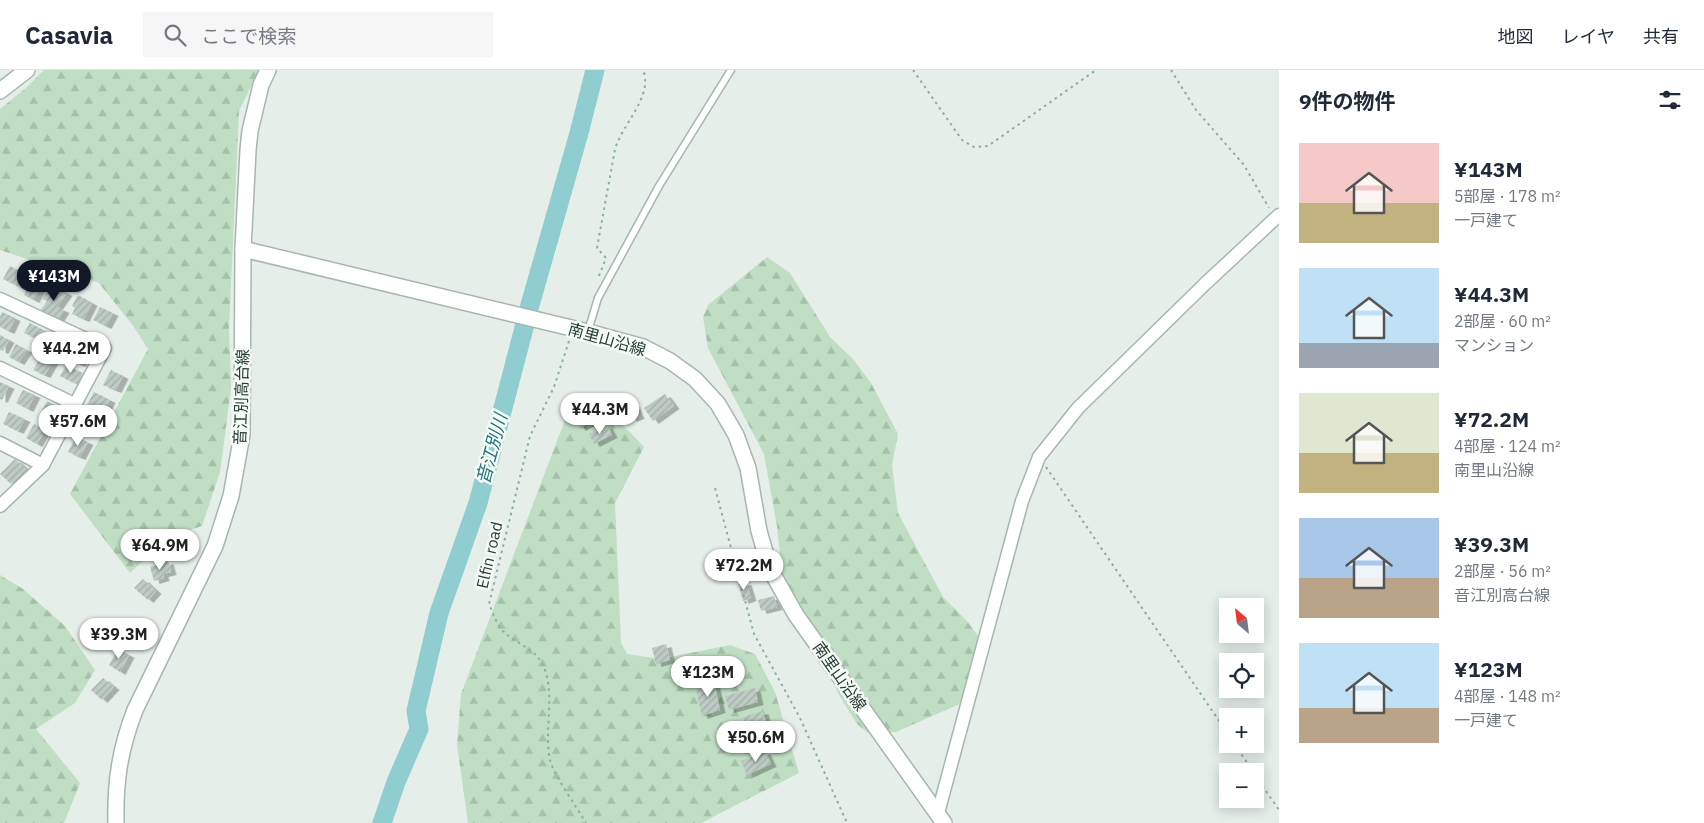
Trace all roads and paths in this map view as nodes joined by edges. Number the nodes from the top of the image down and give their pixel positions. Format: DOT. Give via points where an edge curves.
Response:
graph roads {
  1 [pos="27,70"];
  2 [pos="268,70"];
  3 [pos="644,70"];
  4 [pos="731,70"];
  5 [pos="913,70"];
  6 [pos="1096,70"];
  7 [pos="1171,70"];
  8 [pos="0,91"];
  9 [pos="1277,217"];
  10 [pos="243,249"];
  11 [pos="599,276"];
  12 [pos="0,299"];
  13 [pos="573,329"];
  14 [pos="588,332"];
  15 [pos="0,368"];
  16 [pos="76,405"];
  17 [pos="0,443"];
  18 [pos="1039,457"];
  19 [pos="43,465"];
  20 [pos="715,488"];
  21 [pos="0,506"];
  22 [pos="1219,721"];
  23 [pos="1264,788"];
  24 [pos="1279,810"];
  25 [pos="941,818"];
  26 [pos="116,823"];
  27 [pos="586,823"];
  28 [pos="847,823"];
  1 -- 8 [label="street"];
  2 -- 10 [label="street, 音江別高台線" via="261,85 250,132"];
  3 -- 11 [label="path" via="642,98 615,149 597,248 606,258"];
  4 -- 14 [label="lane" via="649,203 598,298"];
  5 -- 6 [label="path" via="962,140 974,147 988,146"];
  7 -- 9 [label="path" via="1196,110 1244,165"];
  9 -- 18 [label="street" via="1078,408"];
  10 -- 13 [label="street, 南里山沿線"];
  10 -- 26 [label="street, 音江別高台線" via="242,435 231,496 215,546 135,710 126,735 115,790"];
  12 -- 16 [label="street" via="104,348"];
  13 -- 14 [label="street, 南里山沿線"];
  13 -- 27 [label="path, Elfin road" via="554,388 530,436 489,604 504,631 532,650 546,672 550,763"];
  14 -- 25 [label="street, 南里山沿線" via="642,347 670,361 695,379 718,404 736,436 748,468 759,531 770,569 796,615"];
  15 -- 16 [label="street"];
  16 -- 19 [label="street"];
  17 -- 19 [label="street"];
  18 -- 22 [label="path"];
  18 -- 25 [label="street" via="1022,501"];
  19 -- 21 [label="street"];
  20 -- 28 [label="path" via="754,634 800,718"];
  23 -- 24 [label="path"];
}
